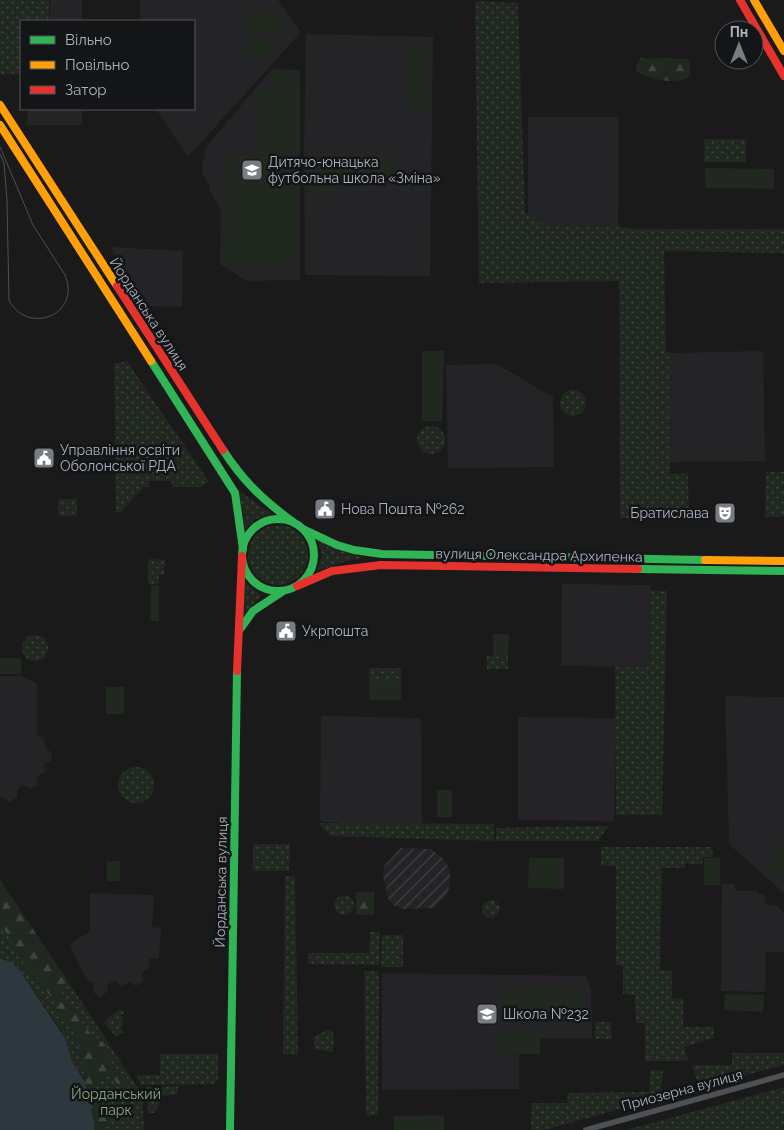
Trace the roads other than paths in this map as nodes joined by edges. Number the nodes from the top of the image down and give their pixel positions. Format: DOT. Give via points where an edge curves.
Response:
graph roads {
  1 [pos="740,0"];
  2 [pos="754,0"];
  3 [pos="784,51"];
  4 [pos="784,76"];
  5 [pos="0,105"];
  6 [pos="0,124"];
  7 [pos="293,522"];
  8 [pos="303,529"];
  9 [pos="242,552"];
  10 [pos="784,561"];
  11 [pos="784,571"];
  12 [pos="297,586"];
  13 [pos="285,591"];
  14 [pos="238,634"];
  15 [pos="784,1076"];
  16 [pos="230,1130"];
  17 [pos="586,1130"];
  1 -- 4 [label="main road"];
  2 -- 3 [label="main road"];
  5 -- 7 [label="main road, Йорданська вулиця" via="235,469 258,496"];
  6 -- 9 [label="main road, Йорданська вулиця" via="229,482 235,493"];
  7 -- 8 [label="main road"];
  7 -- 9 [label="main road" via="278,519 258,525 248,536"];
  8 -- 10 [label="main road, вулиця Олександра Архипенка" via="337,545 382,554"];
  8 -- 12 [label="main road" via="312,542 314,559 309,575"];
  9 -- 13 [label="main road" via="244,568 255,583 272,591"];
  9 -- 14 [label="main road, Йорданська вулиця"];
  11 -- 12 [label="main road, вулиця Олександра Архипенка" via="381,565 332,572"];
  12 -- 13 [label="main road"];
  13 -- 14 [label="main road, Йорданська вулиця" via="255,608 244,620"];
  14 -- 16 [label="main road, Йорданська вулиця"];
  15 -- 17 [label="street, Приозерна вулиця"];
}
